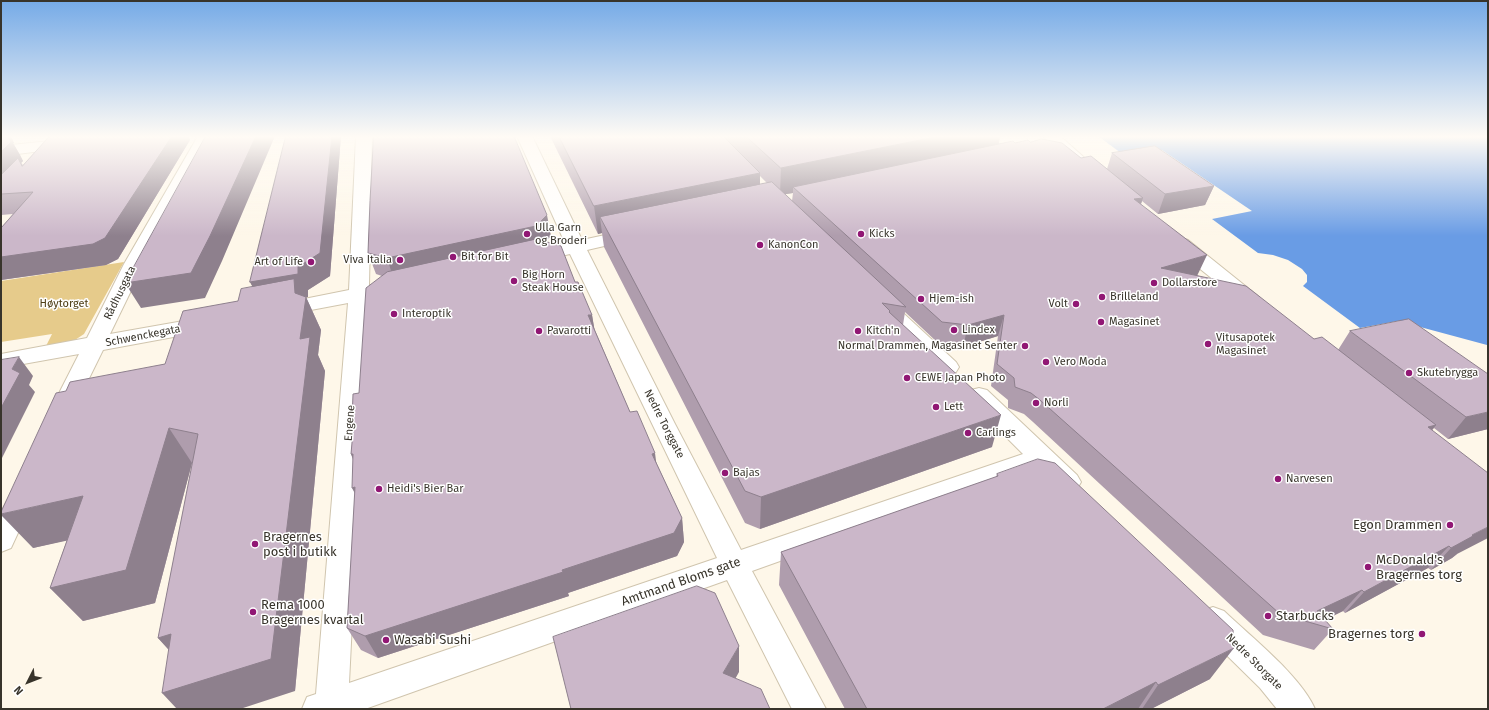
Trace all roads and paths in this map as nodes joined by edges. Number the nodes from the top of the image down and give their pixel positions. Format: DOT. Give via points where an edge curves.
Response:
graph roads {
  1 [pos="187,169"];
  2 [pos="363,169"];
  3 [pos="539,169"];
  4 [pos="1089,169"];
  5 [pos="1092,171"];
  6 [pos="652,230"];
  7 [pos="1169,235"];
  8 [pos="575,246"];
  9 [pos="513,260"];
  10 [pos="411,283"];
  11 [pos="869,292"];
  12 [pos="358,295"];
  13 [pos="259,314"];
  14 [pos="1270,315"];
  15 [pos="228,320"];
  16 [pos="94,345"];
  17 [pos="1,361"];
  18 [pos="55,426"];
  19 [pos="1043,457"];
  20 [pos="31,476"];
  21 [pos="1083,496"];
  22 [pos="1,540"];
  23 [pos="734,564"];
  24 [pos="1197,605"];
  25 [pos="327,708"];
  26 [pos="809,709"];
  27 [pos="1298,709"];
  1 -- 16 [label="street, Rådhusgata" via="134,264"];
  2 -- 12 [label="street, Engene"];
  3 -- 8 [label="street, Nedre Torggate"];
  4 -- 5 [label="street"];
  6 -- 8 [label="street"];
  7 -- 14 [label="street"];
  8 -- 9 [label="street"];
  8 -- 23 [label="street, Nedre Torggate"];
  10 -- 12 [label="street"];
  11 -- 19 [label="street"];
  12 -- 13 [label="street"];
  12 -- 25 [label="street, Engene"];
  15 -- 16 [label="street, Schwenckegata"];
  16 -- 17 [label="street, Schwenckegata"];
  16 -- 18 [label="street, Rådhusgata"];
  19 -- 21 [label="street"];
  19 -- 23 [label="street, Amtmand Bloms gate"];
  20 -- 22 [label="street"];
  23 -- 25 [label="street, Amtmand Bloms gate"];
  23 -- 26 [label="street, Nedre Torggate"];
  24 -- 27 [label="street, Nedre Storgate" via="1271,677"];
}
